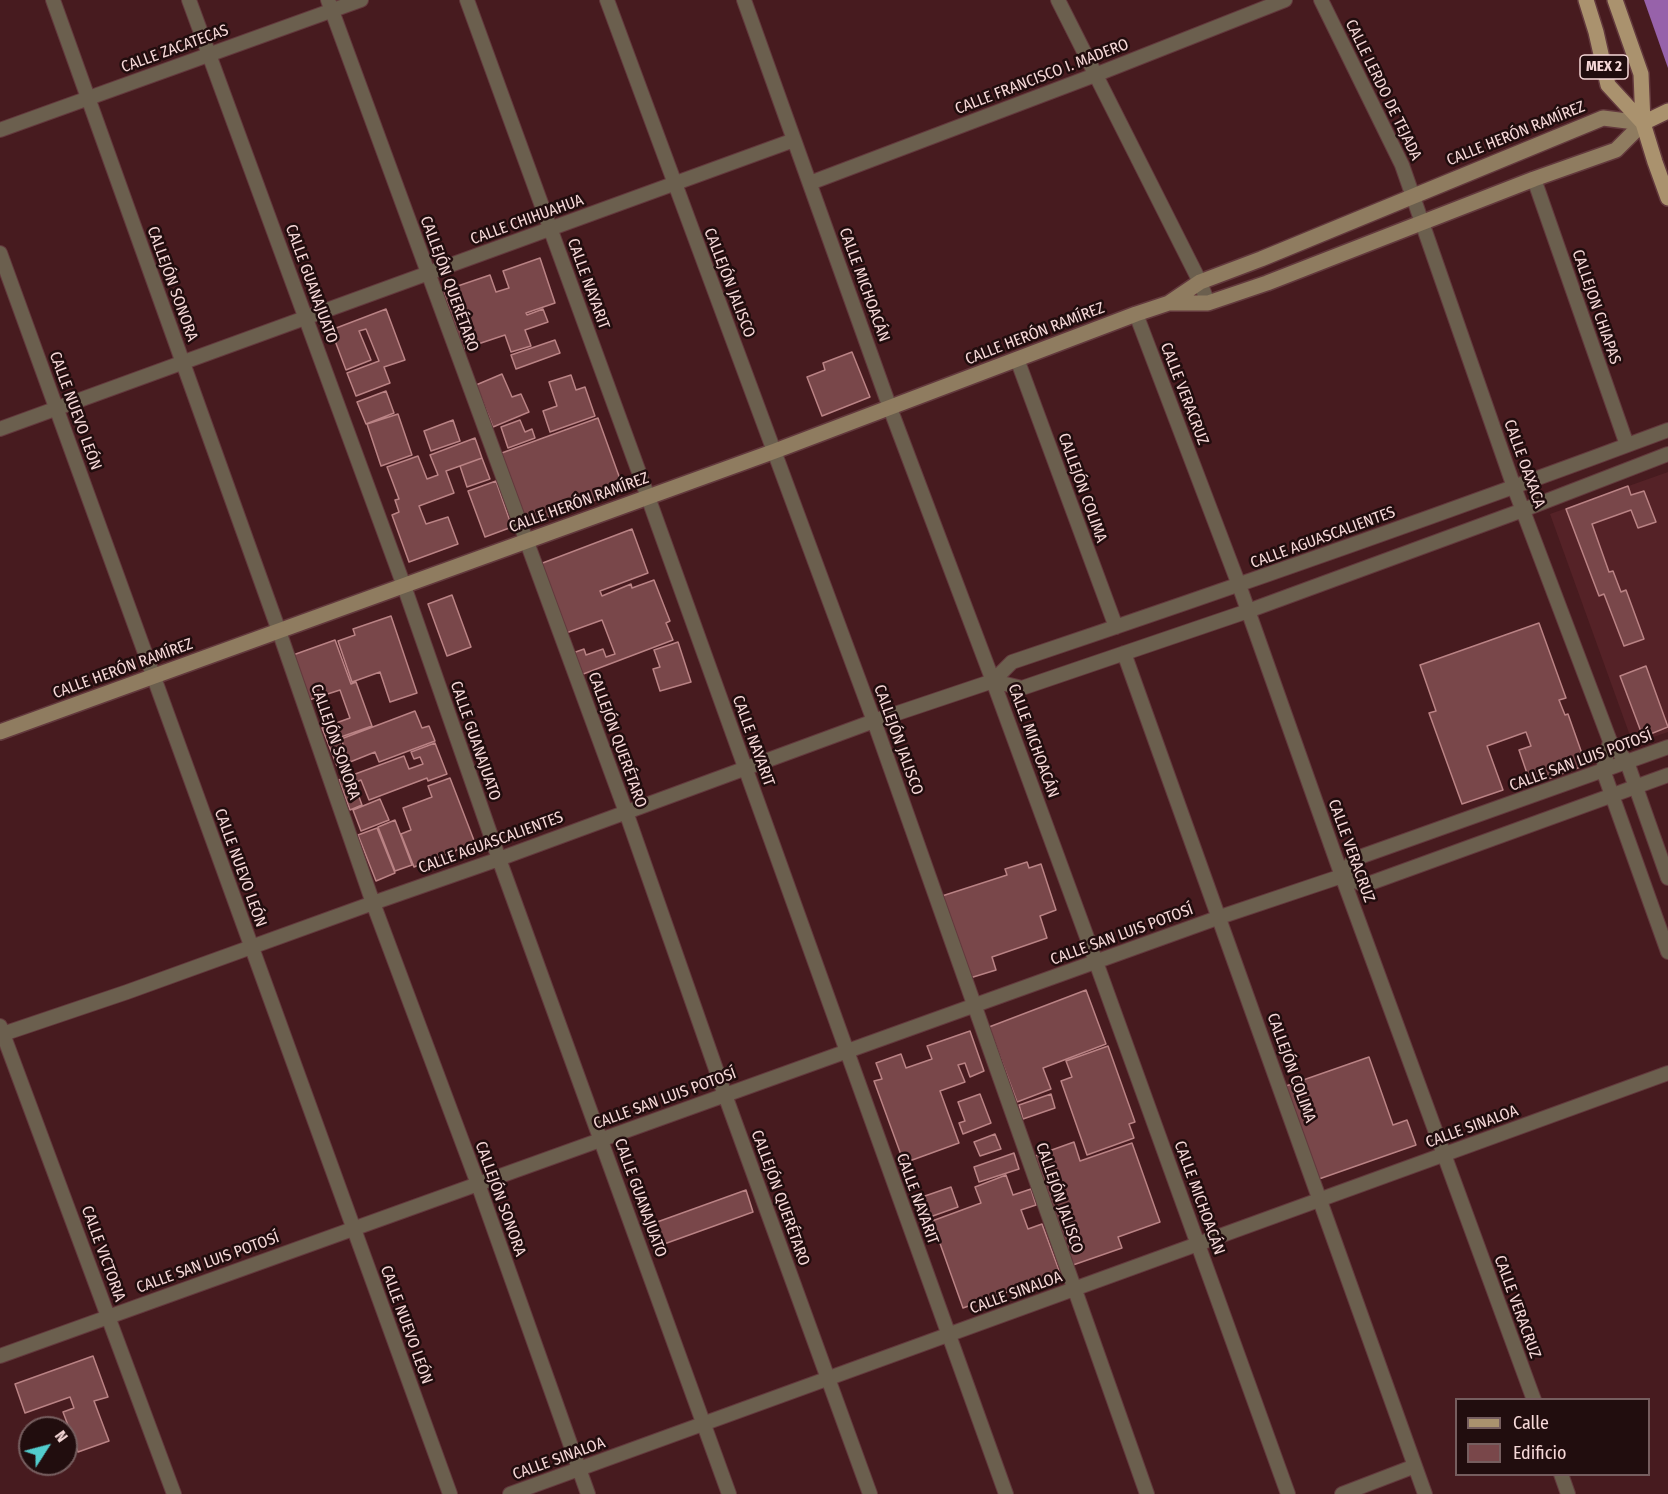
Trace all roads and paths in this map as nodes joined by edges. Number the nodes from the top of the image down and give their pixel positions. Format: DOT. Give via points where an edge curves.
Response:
graph roads {
  1 [pos="53,0"];
  2 [pos="189,0"];
  3 [pos="362,0"];
  4 [pos="467,0"];
  5 [pos="607,0"];
  6 [pos="744,0"];
  7 [pos="1058,0"];
  8 [pos="1285,0"];
  9 [pos="1321,0"];
  10 [pos="1586,0"];
  11 [pos="1615,0"];
  12 [pos="330,5"];
  13 [pos="209,55"];
  14 [pos="1095,75"];
  15 [pos="87,99"];
  16 [pos="1668,111"];
  17 [pos="1643,123"];
  18 [pos="0,130"];
  19 [pos="794,140"];
  20 [pos="1534,179"];
  21 [pos="810,183"];
  22 [pos="674,184"];
  23 [pos="1412,196"];
  24 [pos="1668,198"];
  25 [pos="1422,224"];
  26 [pos="550,229"];
  27 [pos="0,253"];
  28 [pos="428,274"];
  29 [pos="1200,282"];
  30 [pos="1170,303"];
  31 [pos="1208,303"];
  32 [pos="1136,314"];
  33 [pos="306,319"];
  34 [pos="1017,359"];
  35 [pos="183,363"];
  36 [pos="890,408"];
  37 [pos="57,409"];
  38 [pos="0,429"];
  39 [pos="1668,430"];
  40 [pos="1627,445"];
  41 [pos="775,452"];
  42 [pos="1668,454"];
  43 [pos="1514,487"];
  44 [pos="648,498"];
  45 [pos="1523,510"];
  46 [pos="526,542"];
  47 [pos="1239,585"];
  48 [pos="404,586"];
  49 [pos="1248,611"];
  50 [pos="1116,627"];
  51 [pos="279,631"];
  52 [pos="1124,653"];
  53 [pos="154,677"];
  54 [pos="993,681"];
  55 [pos="874,721"];
  56 [pos="0,732"];
  57 [pos="1610,741"];
  58 [pos="1668,747"];
  59 [pos="1627,762"];
  60 [pos="745,769"];
  61 [pos="1603,770"];
  62 [pos="1668,775"];
  63 [pos="1636,787"];
  64 [pos="1613,796"];
  65 [pos="626,812"];
  66 [pos="499,859"];
  67 [pos="1342,876"];
  68 [pos="1668,878"];
  69 [pos="373,903"];
  70 [pos="1220,917"];
  71 [pos="252,947"];
  72 [pos="1668,952"];
  73 [pos="1096,962"];
  74 [pos="974,1006"];
  75 [pos="1,1032"];
  76 [pos="846,1051"];
  77 [pos="1668,1073"];
  78 [pos="726,1095"];
  79 [pos="602,1139"];
  80 [pos="1444,1155"];
  81 [pos="478,1184"];
  82 [pos="1321,1200"];
  83 [pos="353,1228"];
  84 [pos="1198,1244"];
  85 [pos="1074,1289"];
  86 [pos="108,1317"];
  87 [pos="948,1335"];
  88 [pos="0,1356"];
  89 [pos="828,1378"];
  90 [pos="1533,1398"];
  91 [pos="704,1424"];
  92 [pos="1415,1466"];
  93 [pos="579,1469"];
  94 [pos="1562,1476"];
  95 [pos="174,1494"];
  96 [pos="450,1494"];
  97 [pos="510,1494"];
  98 [pos="588,1494"];
  99 [pos="729,1494"];
  100 [pos="870,1494"];
  101 [pos="1006,1494"];
  102 [pos="1147,1494"];
  103 [pos="1288,1494"];
  104 [pos="1342,1494"];
  105 [pos="1425,1494"];
  106 [pos="1568,1494"];
  1 -- 15 [label="street, CALLEJÓN SONORA"];
  2 -- 13 [label="street, CALLE GUANAJUATO"];
  3 -- 12 [label="street, CALLE ZACATECAS"];
  4 -- 26 [label="street, CALLE NAYARIT"];
  5 -- 22 [label="street, CALLEJÓN JALISCO"];
  6 -- 19 [label="street, CALLE MICHOACÁN"];
  7 -- 14 [label="street"];
  8 -- 14 [label="street, CALLE FRANCISCO I. MADERO"];
  9 -- 23 [label="street, CALLE LERDO DE TEJADA" via="1402,165"];
  10 -- 17 [label="main road, MEX 2" via="1608,85"];
  11 -- 17 [label="main road, MEX 2" via="1641,74"];
  12 -- 13 [label="street, CALLE ZACATECAS"];
  12 -- 28 [label="street, CALLEJÓN QUERÉTARO"];
  13 -- 15 [label="street, CALLE ZACATECAS"];
  13 -- 33 [label="street, CALLE GUANAJUATO"];
  14 -- 21 [label="street, CALLE FRANCISCO I. MADERO"];
  14 -- 29 [label="street"];
  15 -- 18 [label="street, CALLE ZACATECAS"];
  15 -- 35 [label="street, CALLEJÓN SONORA"];
  16 -- 17 [label="main road"];
  17 -- 20 [label="street, CALLE HERÓN RAMÍREZ" via="1616,150"];
  17 -- 23 [label="street, CALLE HERÓN RAMÍREZ" via="1603,118"];
  17 -- 24 [label="main road, MEX 2"];
  19 -- 21 [label="street, CALLE MICHOACÁN"];
  19 -- 22 [label="street, CALLE CHIHUAHUA"];
  20 -- 25 [label="street, CALLE HERÓN RAMÍREZ"];
  20 -- 40 [label="street, CALLEJON CHIAPAS"];
  21 -- 36 [label="street, CALLE MICHOACÁN"];
  22 -- 26 [label="street, CALLE CHIHUAHUA"];
  22 -- 41 [label="street, CALLEJÓN JALISCO"];
  23 -- 25 [label="street, CALLE OAXACA"];
  23 -- 29 [label="street, CALLE HERÓN RAMÍREZ"];
  25 -- 31 [label="street, CALLE HERÓN RAMÍREZ"];
  25 -- 43 [label="street, CALLE OAXACA"];
  26 -- 28 [label="street, CALLE CHIHUAHUA"];
  26 -- 44 [label="street, CALLE NAYARIT"];
  27 -- 37 [label="street, CALLE NUEVO LEÓN"];
  28 -- 33 [label="street, CALLE CHIHUAHUA"];
  28 -- 46 [label="street, CALLEJÓN QUERÉTARO"];
  29 -- 30 [label="street, CALLE HERÓN RAMÍREZ"];
  29 -- 31 [label="street"];
  30 -- 31 [label="street, CALLE HERÓN RAMÍREZ"];
  30 -- 32 [label="street, CALLE HERÓN RAMÍREZ"];
  32 -- 34 [label="street, CALLE HERÓN RAMÍREZ"];
  32 -- 47 [label="street, CALLE VERACRUZ"];
  33 -- 35 [label="street, CALLE CHIHUAHUA"];
  33 -- 48 [label="street, CALLE GUANAJUATO"];
  34 -- 36 [label="street, CALLE HERÓN RAMÍREZ"];
  34 -- 50 [label="street, CALLEJÓN COLIMA"];
  35 -- 37 [label="street, CALLE CHIHUAHUA"];
  35 -- 51 [label="street, CALLEJÓN SONORA"];
  36 -- 41 [label="street, CALLE HERÓN RAMÍREZ"];
  36 -- 54 [label="street, CALLE MICHOACÁN"];
  37 -- 38 [label="street, CALLE CHIHUAHUA"];
  37 -- 53 [label="street, CALLE NUEVO LEÓN"];
  39 -- 40 [label="street, CALLE AGUASCALIENTES"];
  40 -- 43 [label="street, CALLE AGUASCALIENTES"];
  41 -- 44 [label="street, CALLE HERÓN RAMÍREZ"];
  41 -- 55 [label="street, CALLEJÓN JALISCO"];
  42 -- 45 [label="street"];
  43 -- 45 [label="street, CALLE OAXACA"];
  43 -- 47 [label="street, CALLE AGUASCALIENTES"];
  44 -- 46 [label="street, CALLE HERÓN RAMÍREZ"];
  44 -- 60 [label="street, CALLE NAYARIT"];
  45 -- 49 [label="street"];
  45 -- 57 [label="street, CALLE OAXACA"];
  46 -- 48 [label="street, CALLE HERÓN RAMÍREZ"];
  46 -- 65 [label="street, CALLEJÓN QUERÉTARO"];
  47 -- 49 [label="street, CALLE VERACRUZ"];
  47 -- 50 [label="street, CALLE AGUASCALIENTES"];
  48 -- 51 [label="street, CALLE HERÓN RAMÍREZ"];
  48 -- 66 [label="street, CALLE GUANAJUATO"];
  49 -- 52 [label="street"];
  49 -- 67 [label="street, CALLE VERACRUZ"];
  50 -- 54 [label="street, CALLE AGUASCALIENTES" via="1012,662"];
  51 -- 53 [label="street, CALLE HERÓN RAMÍREZ"];
  51 -- 69 [label="street, CALLEJÓN SONORA"];
  52 -- 54 [label="street" via="1022,688"];
  52 -- 70 [label="street, CALLEJÓN COLIMA"];
  53 -- 56 [label="street, CALLE HERÓN RAMÍREZ"];
  53 -- 71 [label="street, CALLE NUEVO LEÓN"];
  54 -- 55 [label="street, CALLE AGUASCALIENTES"];
  54 -- 73 [label="street, CALLE MICHOACÁN"];
  55 -- 60 [label="street, CALLE AGUASCALIENTES"];
  55 -- 74 [label="street, CALLEJÓN JALISCO"];
  57 -- 59 [label="street, CALLE OAXACA"];
  57 -- 61 [label="street"];
  58 -- 59 [label="street, CALLE SAN LUIS POTOSÍ"];
  59 -- 61 [label="street, CALLE SAN LUIS POTOSÍ"];
  59 -- 63 [label="street, CALLE OAXACA"];
  60 -- 65 [label="street, CALLE AGUASCALIENTES"];
  60 -- 76 [label="street, CALLE NAYARIT"];
  61 -- 64 [label="street"];
  61 -- 67 [label="street, CALLE SAN LUIS POTOSÍ" via="1354,859"];
  62 -- 63 [label="street"];
  63 -- 64 [label="street"];
  63 -- 68 [label="street, CALLE OAXACA"];
  64 -- 67 [label="street" via="1365,885"];
  64 -- 72 [label="street"];
  65 -- 66 [label="street, CALLE AGUASCALIENTES"];
  65 -- 78 [label="street, CALLEJÓN QUERÉTARO"];
  66 -- 69 [label="street, CALLE AGUASCALIENTES"];
  66 -- 79 [label="street, CALLE GUANAJUATO"];
  67 -- 70 [label="street, CALLE SAN LUIS POTOSÍ"];
  67 -- 80 [label="street, CALLE VERACRUZ"];
  69 -- 71 [label="street, CALLE AGUASCALIENTES"];
  69 -- 81 [label="street, CALLEJÓN SONORA"];
  70 -- 73 [label="street, CALLE SAN LUIS POTOSÍ"];
  70 -- 82 [label="street, CALLEJÓN COLIMA"];
  71 -- 75 [label="street, CALLE AGUASCALIENTES"];
  71 -- 83 [label="street, CALLE NUEVO LEÓN"];
  73 -- 74 [label="street, CALLE SAN LUIS POTOSÍ"];
  73 -- 84 [label="street, CALLE MICHOACÁN"];
  74 -- 76 [label="street, CALLE SAN LUIS POTOSÍ"];
  74 -- 85 [label="street, CALLEJÓN JALISCO"];
  75 -- 86 [label="street, CALLE VICTORIA"];
  76 -- 78 [label="street, CALLE SAN LUIS POTOSÍ"];
  76 -- 87 [label="street, CALLE NAYARIT"];
  77 -- 80 [label="street, CALLE SINALOA"];
  78 -- 79 [label="street, CALLE SAN LUIS POTOSÍ"];
  78 -- 89 [label="street, CALLEJÓN QUERÉTARO"];
  79 -- 81 [label="street, CALLE SAN LUIS POTOSÍ"];
  79 -- 91 [label="street, CALLE GUANAJUATO"];
  80 -- 82 [label="street, CALLE SINALOA"];
  80 -- 90 [label="street, CALLE VERACRUZ"];
  81 -- 83 [label="street, CALLE SAN LUIS POTOSÍ"];
  81 -- 93 [label="street, CALLEJÓN SONORA"];
  82 -- 84 [label="street, CALLE SINALOA"];
  82 -- 92 [label="street, CALLEJÓN COLIMA"];
  83 -- 86 [label="street, CALLE SAN LUIS POTOSÍ"];
  83 -- 96 [label="street, CALLE NUEVO LEÓN"];
  84 -- 85 [label="street, CALLE SINALOA"];
  84 -- 103 [label="street, CALLE MICHOACÁN"];
  85 -- 87 [label="street, CALLE SINALOA"];
  85 -- 102 [label="street, CALLEJÓN JALISCO"];
  86 -- 88 [label="street, CALLE SAN LUIS POTOSÍ"];
  86 -- 95 [label="street, CALLE VICTORIA"];
  87 -- 89 [label="street, CALLE SINALOA"];
  87 -- 101 [label="street, CALLE NAYARIT"];
  89 -- 91 [label="street, CALLE SINALOA"];
  89 -- 100 [label="street, CALLEJÓN QUERÉTARO"];
  91 -- 93 [label="street, CALLE SINALOA"];
  91 -- 99 [label="street, CALLE GUANAJUATO"];
  92 -- 104 [label="street"];
  92 -- 105 [label="street, CALLEJÓN COLIMA"];
  93 -- 97 [label="street, CALLE SINALOA"];
  93 -- 98 [label="street, CALLEJÓN SONORA"];
  94 -- 106 [label="street"];
}
